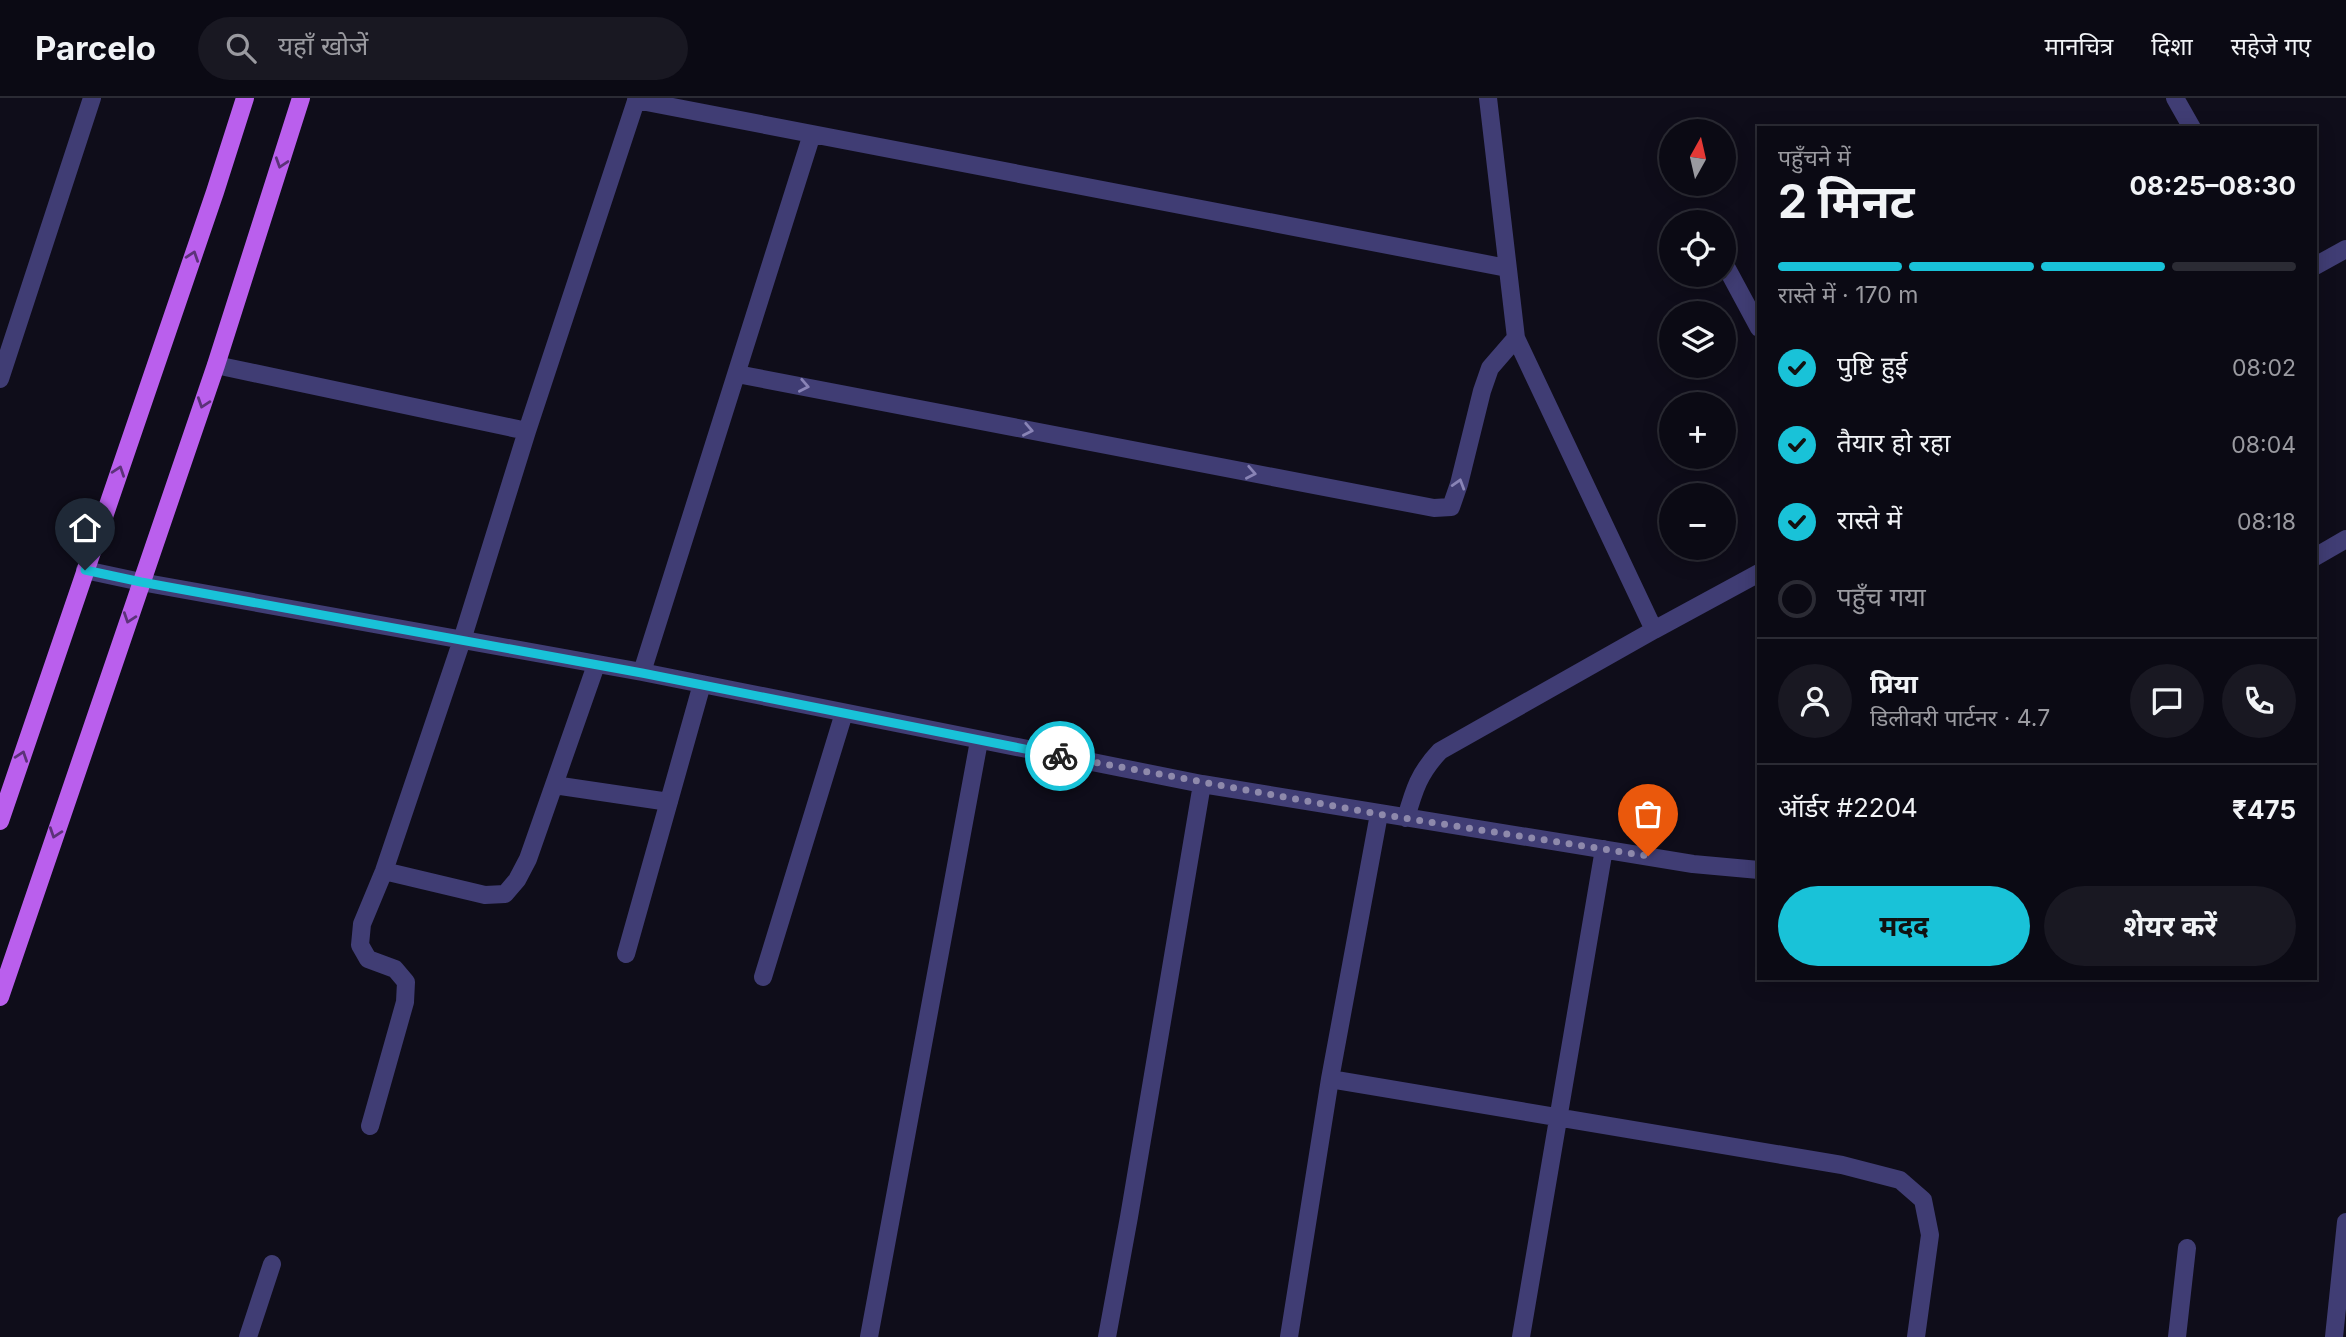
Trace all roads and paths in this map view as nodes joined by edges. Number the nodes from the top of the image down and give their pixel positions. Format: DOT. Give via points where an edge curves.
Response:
graph roads {
  1 [pos="92,98"];
  2 [pos="245,98"];
  3 [pos="301,98"];
  4 [pos="1488,98"];
  5 [pos="2175,98"];
  6 [pos="637,99"];
  7 [pos="2191,126"];
  8 [pos="812,134"];
  9 [pos="2346,249"];
  10 [pos="2317,265"];
  11 [pos="1507,268"];
  12 [pos="1736,285"];
  13 [pos="1757,324"];
  14 [pos="1516,338"];
  15 [pos="216,365"];
  16 [pos="737,374"];
  17 [pos="0,379"];
  18 [pos="527,431"];
  19 [pos="2346,539"];
  20 [pos="2317,556"];
  21 [pos="85,570"];
  22 [pos="1757,573"];
  23 [pos="141,582"];
  24 [pos="1654,630"];
  25 [pos="462,640"];
  26 [pos="596,665"];
  27 [pos="642,673"];
  28 [pos="702,684"];
  29 [pos="844,713"];
  30 [pos="979,741"];
  31 [pos="1202,783"];
  32 [pos="554,785"];
  33 [pos="669,802"];
  34 [pos="1378,814"];
  35 [pos="1406,818"];
  36 [pos="0,821"];
  37 [pos="1604,849"];
  38 [pos="1757,870"];
  39 [pos="384,871"];
  40 [pos="626,954"];
  41 [pos="763,978"];
  42 [pos="0,997"];
  43 [pos="1330,1079"];
  44 [pos="1558,1116"];
  45 [pos="370,1126"];
  46 [pos="2346,1222"];
  47 [pos="2187,1248"];
  48 [pos="272,1264"];
  49 [pos="248,1337"];
  50 [pos="869,1337"];
  51 [pos="1107,1337"];
  52 [pos="1289,1337"];
  53 [pos="1521,1337"];
  54 [pos="1916,1337"];
  55 [pos="2177,1337"];
  56 [pos="2334,1337"];
  1 -- 17 [label="street"];
  21 -- 2 [label="main road, one-way"];
  3 -- 15 [label="main road, one-way"];
  4 -- 11 [label="street"];
  5 -- 7 [label="street"];
  6 -- 8 [label="street"];
  6 -- 18 [label="street"];
  8 -- 11 [label="street"];
  8 -- 16 [label="street"];
  9 -- 10 [label="street"];
  11 -- 14 [label="street"];
  12 -- 13 [label="street"];
  16 -- 14 [label="street, one-way" via="1434,508 1451,507 1490,368"];
  14 -- 24 [label="street"];
  15 -- 18 [label="street"];
  15 -- 23 [label="main road, one-way"];
  16 -- 27 [label="street"];
  18 -- 25 [label="street"];
  19 -- 20 [label="street"];
  21 -- 23 [label="street"];
  36 -- 21 [label="main road, one-way"];
  22 -- 24 [label="street"];
  23 -- 25 [label="street"];
  23 -- 42 [label="main road, one-way"];
  24 -- 35 [label="street" via="1440,751 1424,767"];
  25 -- 26 [label="street"];
  25 -- 39 [label="street"];
  26 -- 27 [label="street"];
  26 -- 32 [label="street"];
  27 -- 28 [label="street"];
  28 -- 29 [label="street"];
  28 -- 33 [label="street"];
  29 -- 30 [label="street"];
  29 -- 41 [label="street"];
  30 -- 31 [label="street"];
  30 -- 50 [label="street"];
  31 -- 34 [label="street"];
  31 -- 51 [label="street"];
  32 -- 33 [label="street"];
  32 -- 39 [label="street" via="528,859 505,894 485,895"];
  33 -- 40 [label="street"];
  34 -- 35 [label="street"];
  34 -- 43 [label="street"];
  35 -- 37 [label="street"];
  37 -- 38 [label="street"];
  37 -- 44 [label="street"];
  39 -- 45 [label="street" via="359,944 368,959 395,969 406,982 405,1002"];
  43 -- 44 [label="street"];
  43 -- 52 [label="street"];
  44 -- 53 [label="street"];
  44 -- 54 [label="street" via="1842,1165 1900,1180 1923,1200 1930,1235"];
  46 -- 56 [label="street"];
  47 -- 55 [label="street"];
  48 -- 49 [label="street"];
}
